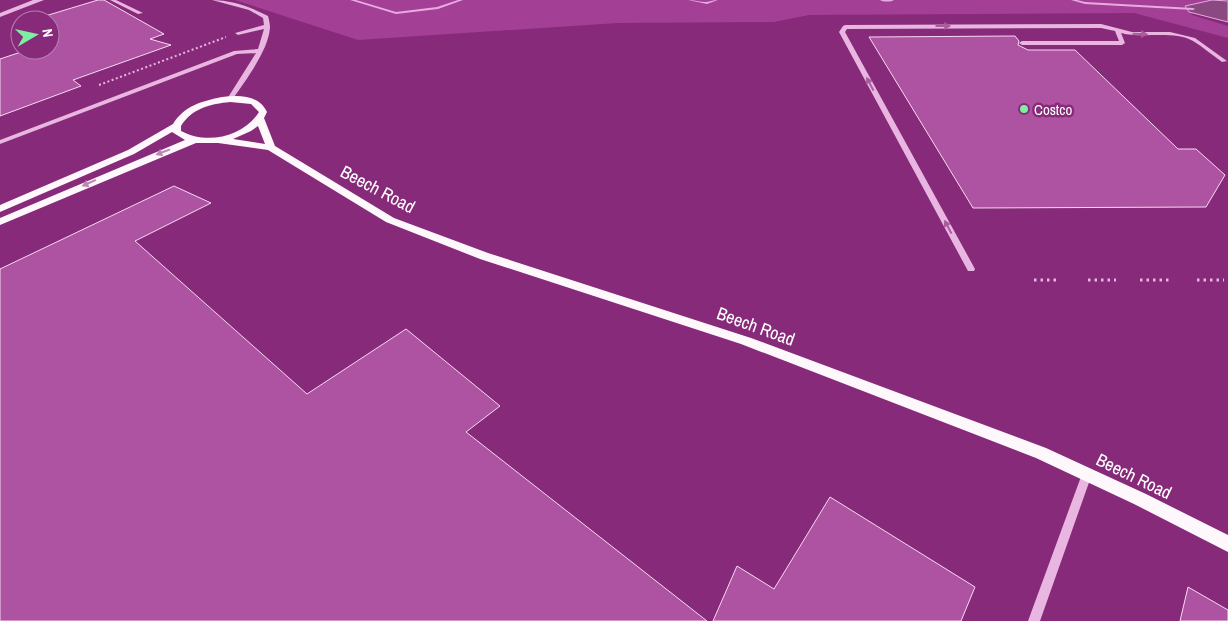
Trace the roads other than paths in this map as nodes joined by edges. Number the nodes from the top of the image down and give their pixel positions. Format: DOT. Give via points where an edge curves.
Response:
graph roads {
  1 [pos="42,0"];
  2 [pos="112,0"];
  3 [pos="214,0"];
  4 [pos="35,1"];
  5 [pos="140,13"];
  6 [pos="0,15"];
  7 [pos="268,26"];
  8 [pos="1118,31"];
  9 [pos="238,32"];
  10 [pos="1022,43"];
  11 [pos="259,51"];
  12 [pos="1224,61"];
  13 [pos="230,98"];
  14 [pos="260,119"];
  15 [pos="176,126"];
  16 [pos="194,140"];
  17 [pos="218,140"];
  18 [pos="0,142"];
  19 [pos="270,148"];
  20 [pos="0,209"];
  21 [pos="0,222"];
  22 [pos="971,269"];
  23 [pos="1087,474"];
  24 [pos="1228,544"];
  25 [pos="1034,621"];
  1 -- 4 [label="street"];
  2 -- 5 [label="street"];
  3 -- 7 [label="street" via="251,9 266,17"];
  4 -- 6 [label="street"];
  7 -- 9 [label="street"];
  7 -- 11 [label="street" via="265,42"];
  8 -- 10 [label="street" via="1122,43"];
  8 -- 12 [label="street, one-way" via="1170,34 1192,39"];
  22 -- 8 [label="street, one-way" via="842,32 845,27 1101,26"];
  11 -- 13 [label="street"];
  11 -- 18 [label="street" via="236,52"];
  13 -- 14 [label="main road" via="254,101 261,106"];
  13 -- 15 [label="main road" via="194,108"];
  14 -- 17 [label="main road" via="244,132"];
  14 -- 19 [label="main road"];
  15 -- 16 [label="main road" via="183,138"];
  15 -- 20 [label="main road" via="131,152"];
  16 -- 17 [label="main road"];
  16 -- 21 [label="main road, one-way"];
  17 -- 19 [label="main road, Beech Road"];
  19 -- 23 [label="main road, Beech Road" via="390,220 484,256 746,341 1041,453"];
  23 -- 24 [label="main road, Beech Road"];
  23 -- 25 [label="street"];
}
